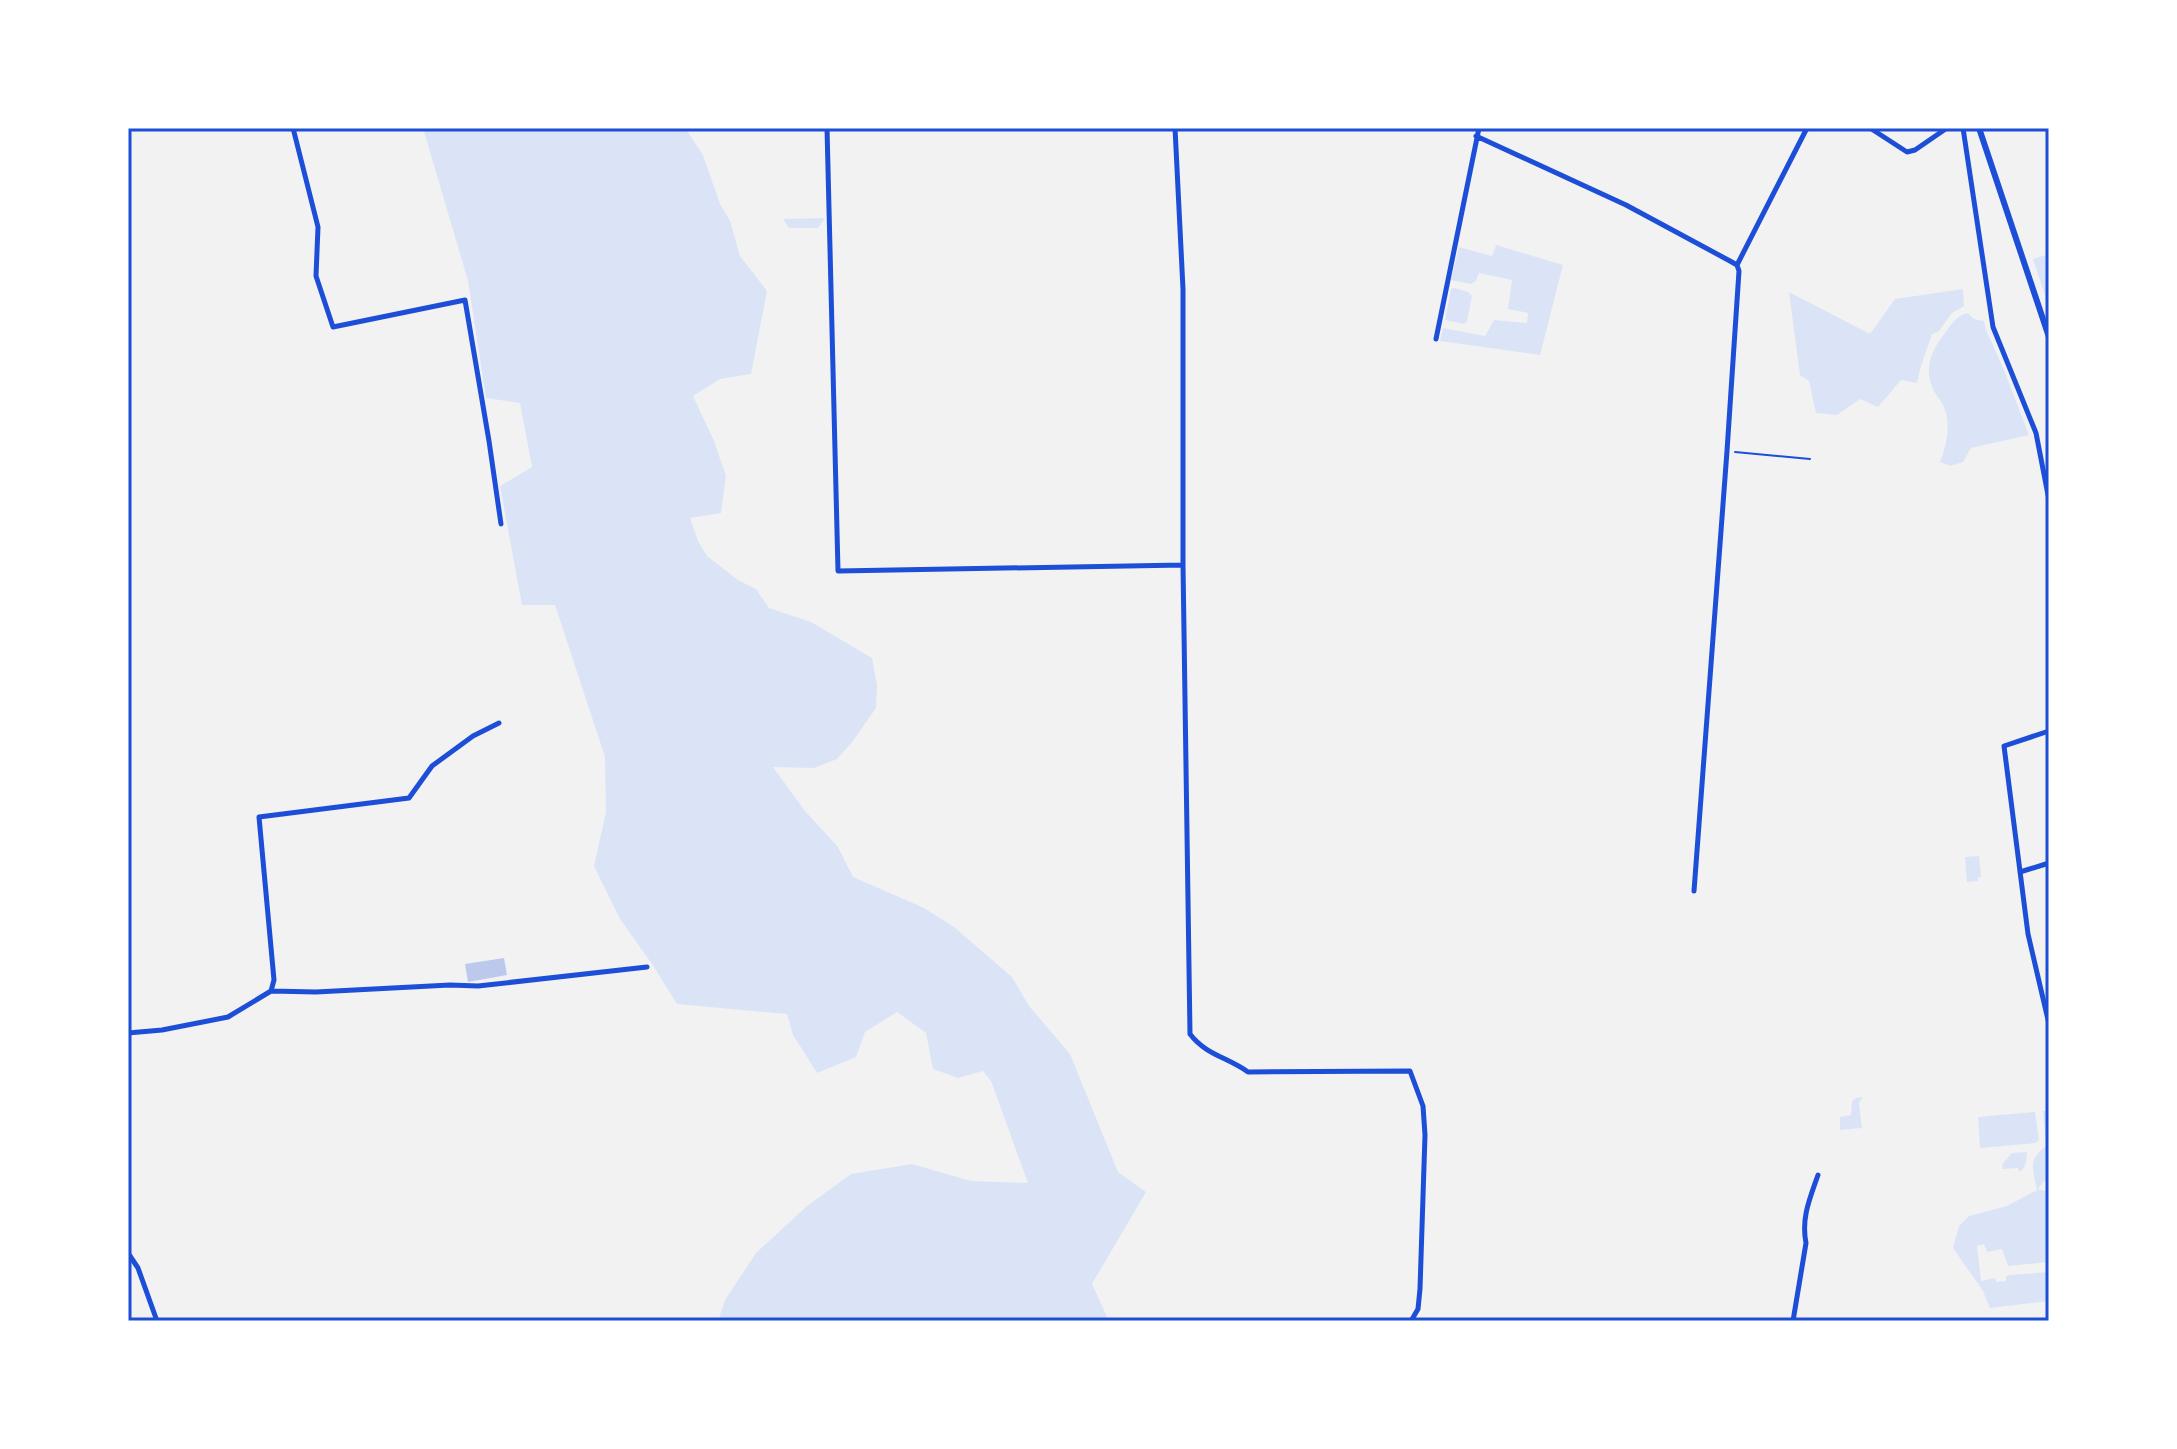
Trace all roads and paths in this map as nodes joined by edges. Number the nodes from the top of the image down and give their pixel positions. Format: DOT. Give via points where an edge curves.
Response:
graph roads {
  1 [pos="293,128"];
  2 [pos="827,128"];
  3 [pos="1175,128"];
  4 [pos="1479,128"];
  5 [pos="1807,128"];
  6 [pos="1870,128"];
  7 [pos="1947,128"];
  8 [pos="1963,128"];
  9 [pos="1979,128"];
  10 [pos="1476,136"];
  11 [pos="1737,265"];
  12 [pos="2049,337"];
  13 [pos="1436,339"];
  14 [pos="1727,451"];
  15 [pos="1810,459"];
  16 [pos="2049,500"];
  17 [pos="501,524"];
  18 [pos="1183,565"];
  19 [pos="499,723"];
  20 [pos="2049,731"];
  21 [pos="2049,863"];
  22 [pos="2020,872"];
  23 [pos="1694,891"];
  24 [pos="647,967"];
  25 [pos="271,991"];
  26 [pos="2041,992"];
  27 [pos="2049,992"];
  28 [pos="2049,1024"];
  29 [pos="128,1033"];
  30 [pos="1818,1175"];
  31 [pos="128,1253"];
  32 [pos="157,1321"];
  33 [pos="1411,1321"];
  34 [pos="1793,1321"];
  1 -- 17 [label="street" via="318,227 316,276 333,327 465,300"];
  2 -- 18 [label="street" via="838,571"];
  3 -- 18 [label="street" via="1183,289"];
  4 -- 10 [label="street"];
  5 -- 11 [label="street"];
  6 -- 7 [label="street" via="1907,152"];
  8 -- 16 [label="street" via="1993,327 2036,433"];
  9 -- 12 [label="street"];
  10 -- 11 [label="street" via="1626,205"];
  10 -- 13 [label="street"];
  11 -- 14 [label="street"];
  14 -- 15 [label="path"];
  14 -- 23 [label="street"];
  18 -- 33 [label="street" via="1190,1034 1200,1048 1248,1072 1410,1071 1423,1106 1425,1135 1420,1289"];
  19 -- 25 [label="street" via="432,766 409,798 259,817"];
  20 -- 22 [label="street" via="2004,746"];
  21 -- 22 [label="street"];
  22 -- 26 [label="street"];
  24 -- 25 [label="street" via="478,986"];
  25 -- 29 [label="street" via="228,1017"];
  26 -- 27 [label="street"];
  26 -- 28 [label="street"];
  30 -- 34 [label="street" via="1806,1207 1806,1243"];
  31 -- 32 [label="street"];
}
